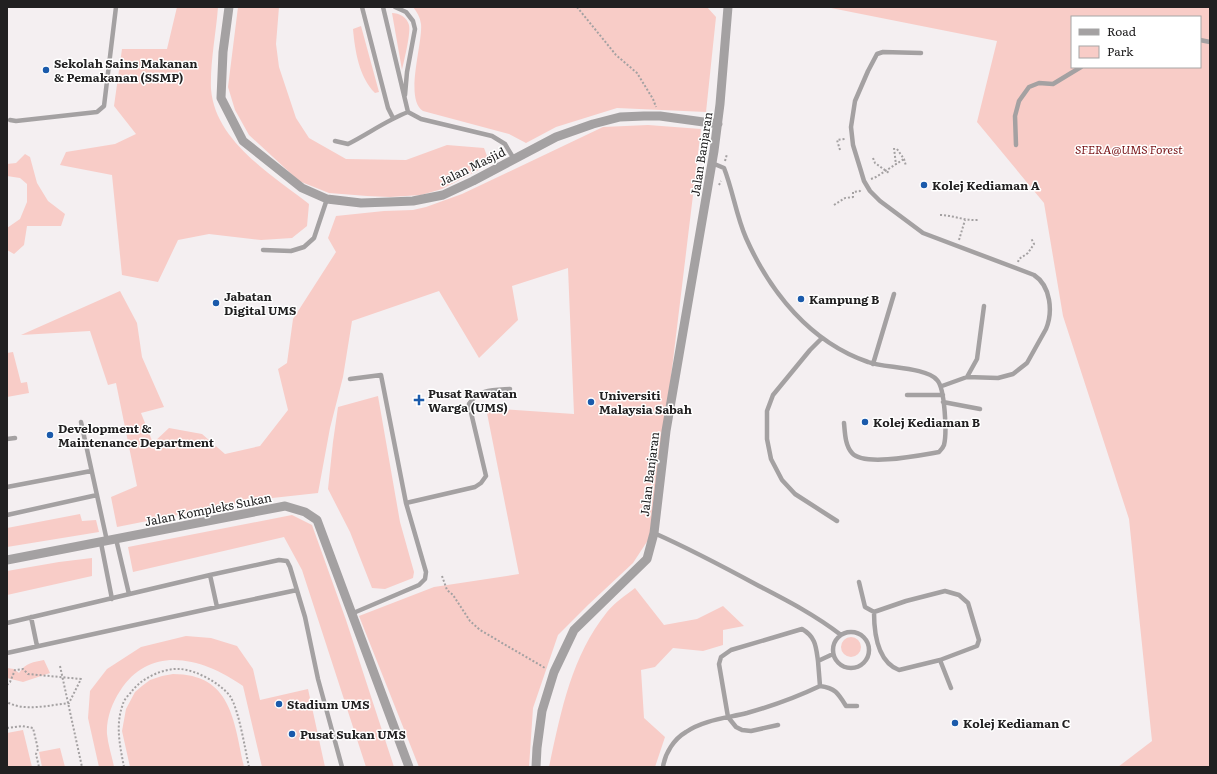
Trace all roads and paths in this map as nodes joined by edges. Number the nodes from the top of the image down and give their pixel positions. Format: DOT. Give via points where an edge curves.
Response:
graph roads {
  1 [pos="116,7"];
  2 [pos="229,7"];
  3 [pos="362,7"];
  4 [pos="383,7"];
  5 [pos="394,7"];
  6 [pos="577,7"];
  7 [pos="728,7"];
  8 [pos="921,53"];
  9 [pos="1079,68"];
  10 [pos="404,99"];
  11 [pos="408,112"];
  12 [pos="660,116"];
  13 [pos="393,118"];
  14 [pos="10,120"];
  15 [pos="718,124"];
  16 [pos="852,138"];
  17 [pos="335,141"];
  18 [pos="1016,145"];
  19 [pos="840,150"];
  20 [pos="873,158"];
  21 [pos="514,159"];
  22 [pos="904,159"];
  23 [pos="712,163"];
  24 [pos="896,165"];
  25 [pos="906,166"];
  26 [pos="886,171"];
  27 [pos="889,173"];
  28 [pos="864,181"];
  29 [pos="328,199"];
  30 [pos="834,205"];
  31 [pos="940,215"];
  32 [pos="965,220"];
  33 [pos="978,220"];
  34 [pos="1031,238"];
  35 [pos="957,247"];
  36 [pos="263,250"];
  37 [pos="1015,268"];
  38 [pos="894,294"];
  39 [pos="984,306"];
  40 [pos="822,338"];
  41 [pos="873,364"];
  42 [pos="967,377"];
  43 [pos="350,379"];
  44 [pos="942,386"];
  45 [pos="510,389"];
  46 [pos="907,395"];
  47 [pos="943,396"];
  48 [pos="943,402"];
  49 [pos="980,409"];
  50 [pos="81,422"];
  51 [pos="844,423"];
  52 [pos="15,438"];
  53 [pos="7,440"];
  54 [pos="91,471"];
  55 [pos="7,487"];
  56 [pos="97,495"];
  57 [pos="406,503"];
  58 [pos="7,515"];
  59 [pos="837,521"];
  60 [pos="654,533"];
  61 [pos="108,541"];
  62 [pos="7,560"];
  63 [pos="210,575"];
  64 [pos="442,576"];
  65 [pos="859,582"];
  66 [pos="297,590"];
  67 [pos="129,594"];
  68 [pos="112,598"];
  69 [pos="217,606"];
  70 [pos="874,612"];
  71 [pos="351,614"];
  72 [pos="31,617"];
  73 [pos="7,623"];
  74 [pos="841,635"];
  75 [pos="877,641"];
  76 [pos="868,644"];
  77 [pos="36,646"];
  78 [pos="7,653"];
  79 [pos="833,654"];
  80 [pos="940,660"];
  81 [pos="818,661"];
  82 [pos="60,666"];
  83 [pos="554,672"];
  84 [pos="63,677"];
  85 [pos="7,684"];
  86 [pos="820,686"];
  87 [pos="950,688"];
  88 [pos="7,702"];
  89 [pos="68,703"];
  90 [pos="857,706"];
  91 [pos="728,717"];
  92 [pos="778,725"];
  93 [pos="7,728"];
  94 [pos="39,767"];
  95 [pos="82,767"];
  96 [pos="124,767"];
  97 [pos="249,767"];
  98 [pos="342,767"];
  99 [pos="408,767"];
  100 [pos="536,767"];
  101 [pos="663,767"];
  1 -- 14 [label="lane" via="104,106 98,112"];
  2 -- 29 [label="street, Jalan Masjid" via="223,52 221,98 243,140 302,188"];
  3 -- 13 [label="lane" via="388,108"];
  4 -- 10 [label="lane"];
  5 -- 10 [label="lane" via="406,12 415,29"];
  6 -- 12 [label="path" via="616,56 637,73"];
  7 -- 15 [label="street, Jalan Banjaran"];
  8 -- 16 [label="lane" via="883,52 874,57 855,101"];
  9 -- 18 [label="lane" via="1053,84 1039,83 1029,87 1019,101 1015,116"];
  10 -- 11 [label="lane"];
  11 -- 13 [label="lane"];
  11 -- 21 [label="lane" via="421,119 492,136 505,144"];
  12 -- 15 [label="street, Jalan Masjid"];
  12 -- 21 [label="street, Jalan Masjid" via="620,117 592,124 556,137"];
  13 -- 17 [label="lane" via="348,144"];
  15 -- 23 [label="street, Jalan Banjaran"];
  16 -- 19 [label="path" via="837,140"];
  16 -- 28 [label="lane"];
  20 -- 26 [label="path" via="874,162"];
  21 -- 29 [label="street, Jalan Masjid" via="443,195 413,201 361,203"];
  22 -- 24 [label="path"];
  22 -- 24 [label="path" via="896,148"];
  22 -- 25 [label="path"];
  23 -- 40 [label="lane" via="724,168 746,236 773,287 808,328"];
  23 -- 60 [label="street, Jalan Banjaran" via="666,431"];
  24 -- 26 [label="path"];
  26 -- 27 [label="path"];
  26 -- 28 [label="path"];
  28 -- 30 [label="path" via="860,191 853,192 853,197 845,198"];
  28 -- 35 [label="lane" via="872,194 923,233"];
  29 -- 36 [label="lane" via="314,238 304,247 290,251"];
  31 -- 32 [label="path"];
  32 -- 33 [label="path"];
  32 -- 35 [label="path"];
  34 -- 37 [label="path" via="1034,244 1028,253 1019,259"];
  35 -- 37 [label="lane"];
  37 -- 42 [label="lane" via="1040,279 1050,300 1048,323 1027,363 1013,374 998,378"];
  38 -- 41 [label="lane"];
  39 -- 42 [label="lane" via="977,359"];
  40 -- 41 [label="lane" via="856,358"];
  40 -- 59 [label="lane" via="773,395 767,412 767,439 771,459 782,480 795,494"];
  41 -- 44 [label="lane" via="922,372 936,378"];
  42 -- 44 [label="lane"];
  43 -- 57 [label="lane" via="381,375"];
  44 -- 47 [label="lane"];
  45 -- 57 [label="lane" via="491,390 474,396 469,404 486,476 481,483 476,487"];
  46 -- 47 [label="lane"];
  47 -- 48 [label="lane"];
  48 -- 49 [label="lane"];
  48 -- 51 [label="lane" via="946,433 944,447 939,452 893,459 858,458 851,452 846,441"];
  50 -- 54 [label="lane"];
  52 -- 53 [label="lane"];
  54 -- 55 [label="lane"];
  54 -- 56 [label="lane"];
  56 -- 58 [label="lane"];
  56 -- 61 [label="lane"];
  57 -- 71 [label="lane" via="421,550 425,579 419,585"];
  60 -- 74 [label="lane" via="802,609"];
  60 -- 83 [label="street, Jalan Banjaran" via="647,559 574,630"];
  61 -- 62 [label="street, Jalan Kompleks Sukan"];
  61 -- 67 [label="lane"];
  61 -- 68 [label="lane"];
  61 -- 71 [label="street, Jalan Kompleks Sukan" via="285,506 305,512 317,520"];
  63 -- 66 [label="lane" via="279,560 287,561"];
  63 -- 67 [label="lane"];
  63 -- 69 [label="lane"];
  64 -- 83 [label="path" via="447,590 480,630"];
  65 -- 70 [label="lane" via="866,608"];
  66 -- 69 [label="lane"];
  66 -- 98 [label="lane"];
  67 -- 68 [label="lane"];
  68 -- 72 [label="lane"];
  69 -- 77 [label="lane"];
  70 -- 75 [label="lane"];
  70 -- 80 [label="lane" via="906,600 945,591 959,595 968,603 979,640 977,646"];
  71 -- 99 [label="street, Jalan Kompleks Sukan"];
  72 -- 73 [label="lane"];
  72 -- 77 [label="lane"];
  74 -- 76 [label="lane" via="859,633"];
  74 -- 79 [label="lane" via="835,641"];
  75 -- 76 [label="lane"];
  75 -- 80 [label="lane" via="887,662 899,670"];
  76 -- 79 [label="lane" via="868,655 861,665 856,667 844,667"];
  77 -- 78 [label="lane"];
  79 -- 81 [label="lane"];
  80 -- 87 [label="lane"];
  81 -- 86 [label="lane"];
  81 -- 91 [label="lane" via="810,634 802,630 731,650 721,657 719,664"];
  82 -- 84 [label="path"];
  83 -- 100 [label="street, Jalan Banjaran" via="542,711"];
  84 -- 85 [label="path" via="28,674 23,668 15,670"];
  84 -- 89 [label="path"];
  84 -- 89 [label="path" via="81,679"];
  86 -- 90 [label="lane" via="830,688 840,696 846,706"];
  86 -- 91 [label="lane" via="798,696"];
  88 -- 89 [label="path" via="28,707"];
  89 -- 95 [label="path"];
  91 -- 92 [label="lane" via="742,730 751,731"];
  91 -- 101 [label="lane" via="686,732 674,742"];
  93 -- 94 [label="path" via="33,728"];
  96 -- 97 [label="path" via="118,729 123,703 137,684 161,671 180,669 206,676 230,697 236,711"];
}
